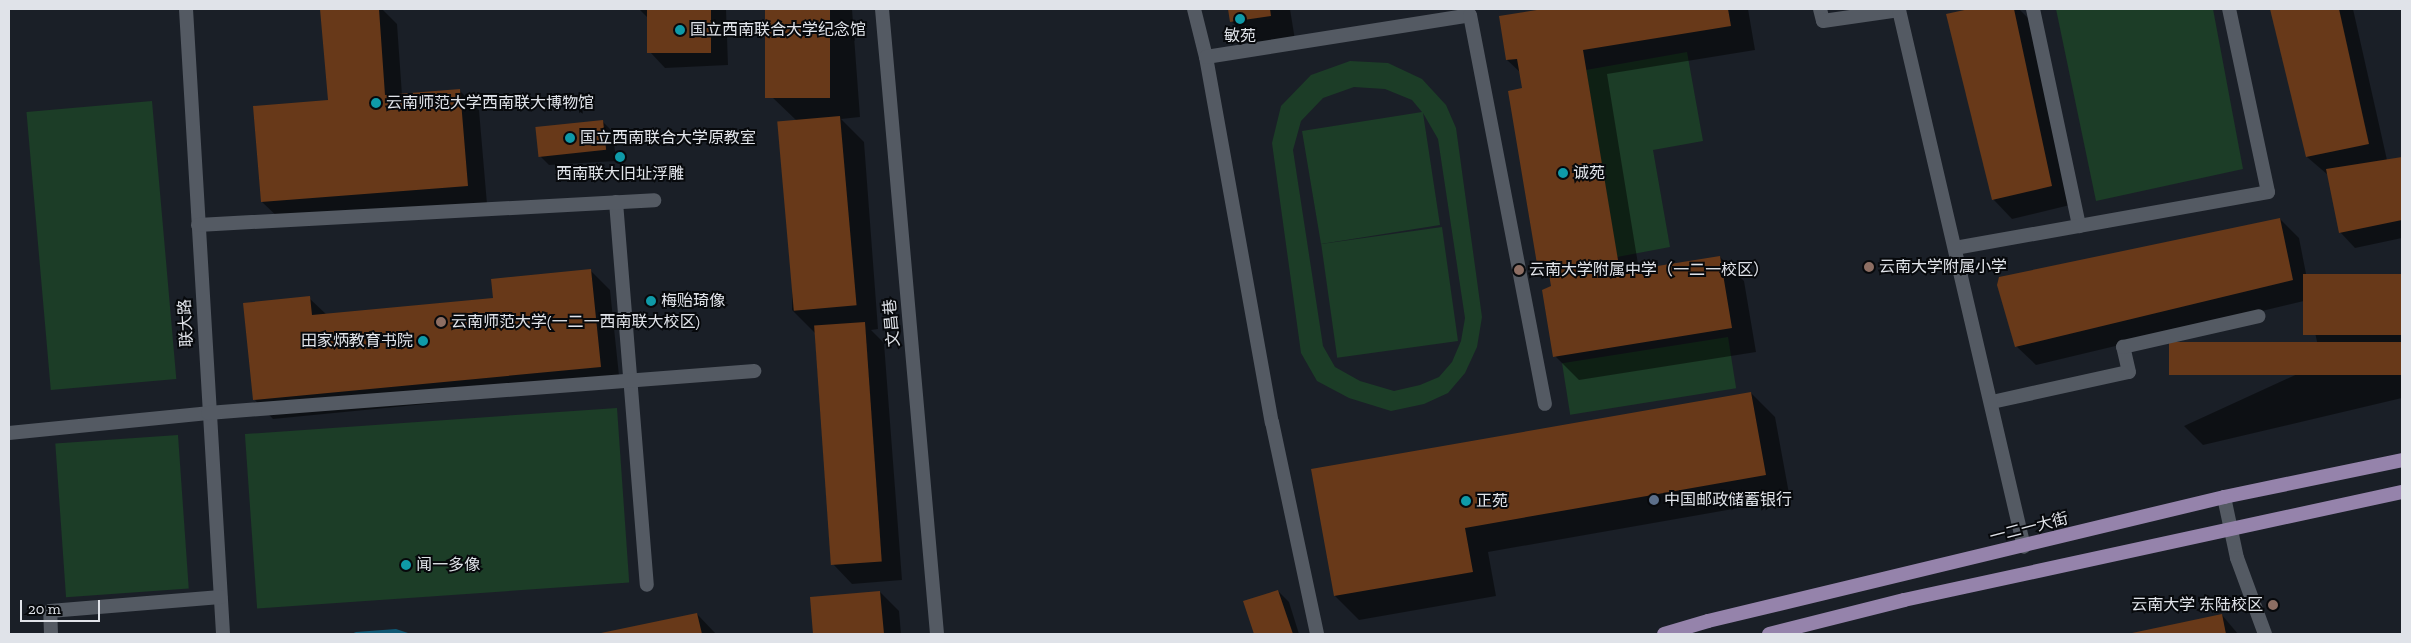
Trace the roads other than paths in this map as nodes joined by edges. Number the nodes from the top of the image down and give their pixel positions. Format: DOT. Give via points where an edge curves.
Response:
graph roads {
  1 [pos="186,9"];
  2 [pos="882,9"];
  3 [pos="1194,9"];
  4 [pos="1820,9"];
  5 [pos="1901,9"];
  6 [pos="2032,9"];
  7 [pos="2229,9"];
  8 [pos="1206,57"];
  9 [pos="654,200"];
  10 [pos="616,202"];
  11 [pos="198,225"];
  12 [pos="2079,226"];
  13 [pos="1955,248"];
  14 [pos="2259,316"];
  15 [pos="754,372"];
  16 [pos="632,380"];
  17 [pos="1992,402"];
  18 [pos="1546,404"];
  19 [pos="208,413"];
  20 [pos="9,433"];
  21 [pos="2402,460"];
  22 [pos="2402,492"];
  23 [pos="2224,497"];
  24 [pos="2232,530"];
  25 [pos="2024,547"];
  26 [pos="647,585"];
  27 [pos="220,597"];
  28 [pos="51,634"];
  29 [pos="223,634"];
  30 [pos="937,634"];
  31 [pos="1317,634"];
  32 [pos="1664,634"];
  33 [pos="1769,634"];
  34 [pos="2265,634"];
  1 -- 11 [label="street, 联大路"];
  2 -- 30 [label="street, 文昌巷"];
  3 -- 8 [label="street"];
  4 -- 5 [label="street" via="1823,21"];
  5 -- 13 [label="street"];
  6 -- 12 [label="street"];
  7 -- 12 [label="street" via="2268,192"];
  8 -- 18 [label="street" via="1470,15"];
  8 -- 31 [label="street" via="1272,422"];
  9 -- 10 [label="street"];
  10 -- 11 [label="street"];
  10 -- 16 [label="street"];
  11 -- 19 [label="street, 联大路"];
  12 -- 13 [label="street"];
  13 -- 17 [label="street"];
  14 -- 17 [label="street" via="2123,348 2129,372"];
  15 -- 16 [label="street"];
  16 -- 19 [label="street"];
  16 -- 26 [label="street"];
  17 -- 25 [label="street"];
  19 -- 20 [label="street"];
  19 -- 27 [label="street, 联大路"];
  21 -- 23 [label="main road, 一二一大街"];
  22 -- 24 [label="main road"];
  23 -- 24 [label="street"];
  23 -- 25 [label="main road, 一二一大街"];
  24 -- 33 [label="main road" via="1904,600"];
  24 -- 34 [label="street" via="2237,558"];
  25 -- 32 [label="main road, 一二一大街"];
  27 -- 28 [label="street" via="50,611"];
  27 -- 29 [label="street, 联大路"];
}
